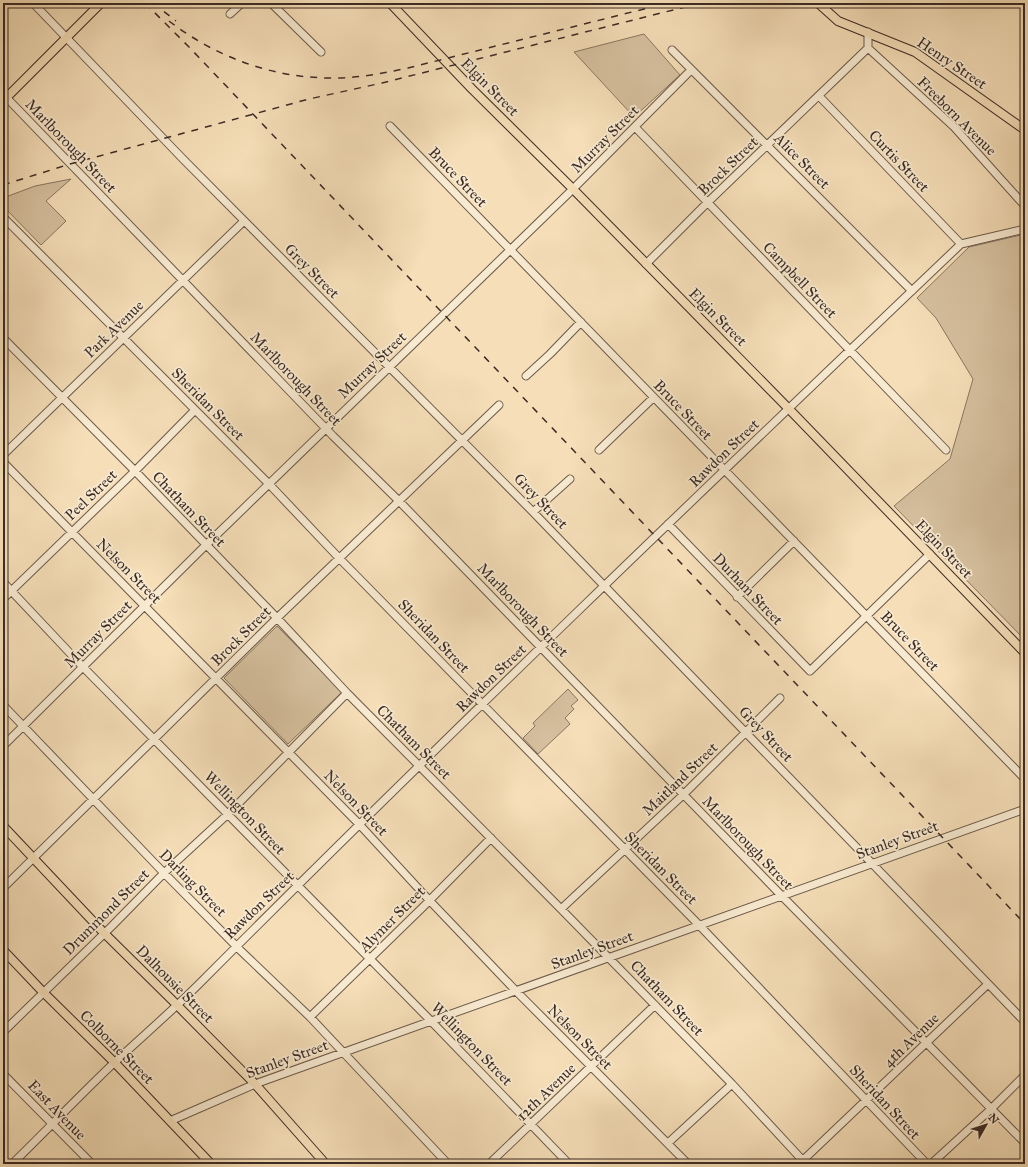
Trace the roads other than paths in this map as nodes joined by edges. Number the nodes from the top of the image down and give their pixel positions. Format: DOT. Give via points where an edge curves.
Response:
graph roads {
  1 [pos="33,3"];
  2 [pos="101,3"];
  3 [pos="242,3"];
  4 [pos="271,3"];
  5 [pos="390,3"];
  6 [pos="818,3"];
  7 [pos="230,14"];
  8 [pos="868,32"];
  9 [pos="66,38"];
  10 [pos="868,48"];
  11 [pos="672,50"];
  12 [pos="321,52"];
  13 [pos="691,70"];
  14 [pos="818,96"];
  15 [pos="4,98"];
  16 [pos="390,126"];
  17 [pos="635,127"];
  18 [pos="1025,130"];
  19 [pos="768,145"];
  20 [pos="573,189"];
  21 [pos="708,202"];
  22 [pos="1025,206"];
  23 [pos="3,217"];
  24 [pos="244,221"];
  25 [pos="1025,229"];
  26 [pos="961,244"];
  27 [pos="510,249"];
  28 [pos="646,264"];
  29 [pos="184,280"];
  30 [pos="912,291"];
  31 [pos="581,322"];
  32 [pos="3,338"];
  33 [pos="123,338"];
  34 [pos="850,350"];
  35 [pos="389,367"];
  36 [pos="526,376"];
  37 [pos="62,398"];
  38 [pos="654,398"];
  39 [pos="499,405"];
  40 [pos="789,409"];
  41 [pos="196,410"];
  42 [pos="326,428"];
  43 [pos="462,440"];
  44 [pos="599,450"];
  45 [pos="946,450"];
  46 [pos="3,455"];
  47 [pos="3,462"];
  48 [pos="135,471"];
  49 [pos="724,471"];
  50 [pos="570,479"];
  51 [pos="269,484"];
  52 [pos="399,501"];
  53 [pos="533,512"];
  54 [pos="668,524"];
  55 [pos="72,532"];
  56 [pos="794,540"];
  57 [pos="206,545"];
  58 [pos="930,554"];
  59 [pos="340,559"];
  60 [pos="3,582"];
  61 [pos="605,587"];
  62 [pos="11,591"];
  63 [pos="737,597"];
  64 [pos="3,599"];
  65 [pos="145,606"];
  66 [pos="867,615"];
  67 [pos="277,618"];
  68 [pos="541,647"];
  69 [pos="1025,653"];
  70 [pos="82,667"];
  71 [pos="216,679"];
  72 [pos="347,693"];
  73 [pos="780,698"];
  74 [pos="482,704"];
  75 [pos="3,705"];
  76 [pos="23,726"];
  77 [pos="745,732"];
  78 [pos="155,740"];
  79 [pos="3,746"];
  80 [pos="289,753"];
  81 [pos="419,766"];
  82 [pos="1025,779"];
  83 [pos="683,795"];
  84 [pos="92,799"];
  85 [pos="1025,809"];
  86 [pos="228,814"];
  87 [pos="359,824"];
  88 [pos="3,826"];
  89 [pos="491,838"];
  90 [pos="624,849"];
  91 [pos="34,858"];
  92 [pos="872,863"];
  93 [pos="164,873"];
  94 [pos="298,886"];
  95 [pos="3,888"];
  96 [pos="782,896"];
  97 [pos="429,900"];
  98 [pos="561,908"];
  99 [pos="700,926"];
  100 [pos="104,933"];
  101 [pos="236,945"];
  102 [pos="3,950"];
  103 [pos="609,958"];
  104 [pos="369,959"];
  105 [pos="988,984"];
  106 [pos="516,991"];
  107 [pos="43,992"];
  108 [pos="177,1005"];
  109 [pos="654,1005"];
  110 [pos="310,1017"];
  111 [pos="431,1021"];
  112 [pos="1025,1022"];
  113 [pos="3,1032"];
  114 [pos="926,1044"];
  115 [pos="343,1053"];
  116 [pos="115,1063"];
  117 [pos="590,1066"];
  118 [pos="3,1074"];
  119 [pos="1025,1075"];
  120 [pos="255,1084"];
  121 [pos="732,1084"];
  122 [pos="866,1100"];
  123 [pos="991,1109"];
  124 [pos="170,1121"];
  125 [pos="52,1124"];
  126 [pos="532,1124"];
  127 [pos="668,1143"];
  128 [pos="1025,1143"];
  129 [pos="803,1163"];
  130 [pos="12,1164"];
  131 [pos="92,1164"];
  132 [pos="211,1164"];
  133 [pos="324,1164"];
  134 [pos="448,1164"];
  135 [pos="489,1164"];
  136 [pos="569,1164"];
  137 [pos="688,1164"];
  138 [pos="926,1164"];
  139 [pos="931,1164"];
  1 -- 9 [label="street, Grey Street"];
  2 -- 9 [label="main road"];
  3 -- 7 [label="street"];
  4 -- 12 [label="street"];
  5 -- 20 [label="main road, Elgin Street"];
  6 -- 8 [label="main road, Henry Street" via="838,21"];
  8 -- 10 [label="street"];
  8 -- 18 [label="main road, Henry Street" via="915,52"];
  9 -- 15 [label="main road"];
  9 -- 24 [label="street, Grey Street"];
  10 -- 14 [label="street, Brock Street"];
  10 -- 22 [label="street, Freeborn Avenue" via="954,127"];
  11 -- 13 [label="street, Alice Street"];
  13 -- 17 [label="street, Murray Street"];
  13 -- 19 [label="street, Alice Street"];
  14 -- 19 [label="street, Brock Street"];
  14 -- 26 [label="street, Curtis Street"];
  15 -- 29 [label="street, Marlborough Street"];
  16 -- 27 [label="street, Bruce Street"];
  17 -- 20 [label="street, Murray Street"];
  17 -- 21 [label="street, Campbell Street"];
  19 -- 21 [label="street, Brock Street"];
  19 -- 30 [label="street, Alice Street"];
  20 -- 27 [label="street, Murray Street"];
  20 -- 28 [label="main road, Elgin Street"];
  21 -- 28 [label="street, Brock Street"];
  21 -- 34 [label="street, Campbell Street"];
  23 -- 33 [label="street, Sheridan Street"];
  24 -- 29 [label="street, Park Avenue"];
  24 -- 35 [label="street, Grey Street"];
  25 -- 26 [label="street"];
  26 -- 30 [label="street, Rawdon Street"];
  27 -- 31 [label="street, Bruce Street"];
  27 -- 35 [label="street, Murray Street"];
  28 -- 40 [label="main road, Elgin Street"];
  29 -- 33 [label="street, Park Avenue"];
  29 -- 42 [label="street, Marlborough Street"];
  30 -- 34 [label="street, Rawdon Street"];
  31 -- 36 [label="street"];
  31 -- 38 [label="street, Bruce Street"];
  32 -- 37 [label="street, Chatham Street"];
  33 -- 37 [label="street, Park Avenue"];
  33 -- 41 [label="street, Sheridan Street"];
  34 -- 40 [label="street, Rawdon Street"];
  34 -- 45 [label="street, Campbell Street"];
  35 -- 42 [label="street, Murray Street"];
  35 -- 43 [label="street, Grey Street"];
  37 -- 46 [label="street, Park Avenue"];
  37 -- 48 [label="street, Chatham Street"];
  38 -- 44 [label="street"];
  38 -- 49 [label="street, Bruce Street"];
  39 -- 43 [label="street, Brock Street"];
  40 -- 49 [label="street, Rawdon Street"];
  40 -- 58 [label="main road, Elgin Street"];
  41 -- 48 [label="street, Peel Street"];
  41 -- 51 [label="street, Sheridan Street"];
  42 -- 51 [label="street, Murray Street"];
  42 -- 52 [label="street, Marlborough Street"];
  43 -- 52 [label="street, Brock Street"];
  43 -- 53 [label="street, Grey Street"];
  47 -- 55 [label="street, Nelson Street"];
  48 -- 55 [label="street, Peel Street"];
  48 -- 57 [label="street, Chatham Street"];
  49 -- 54 [label="street, Rawdon Street"];
  49 -- 56 [label="street, Bruce Street"];
  50 -- 53 [label="street"];
  51 -- 57 [label="street, Murray Street"];
  51 -- 59 [label="street, Sheridan Street"];
  52 -- 59 [label="street, Brock Street"];
  52 -- 68 [label="street, Marlborough Street"];
  53 -- 61 [label="street, Grey Street"];
  54 -- 61 [label="street, Rawdon Street"];
  54 -- 63 [label="street, Durham Street"];
  55 -- 62 [label="street, Peel Street"];
  55 -- 65 [label="street, Nelson Street"];
  56 -- 63 [label="street"];
  56 -- 66 [label="street, Bruce Street"];
  57 -- 65 [label="street, Murray Street"];
  57 -- 67 [label="street, Chatham Street"];
  58 -- 66 [label="street"];
  58 -- 69 [label="main road, Elgin Street"];
  59 -- 67 [label="street, Brock Street"];
  59 -- 74 [label="street, Sheridan Street"];
  60 -- 62 [label="street, Wellington Street"];
  61 -- 68 [label="street, Rawdon Street"];
  61 -- 77 [label="street, Grey Street"];
  62 -- 64 [label="street, Peel Street"];
  62 -- 70 [label="street, Wellington Street"];
  63 -- 66 [label="street, Durham Street" via="810,671"];
  65 -- 70 [label="street, Murray Street"];
  65 -- 71 [label="street, Nelson Street"];
  66 -- 82 [label="street, Bruce Street"];
  67 -- 71 [label="street, Brock Street"];
  67 -- 72 [label="street, Chatham Street"];
  68 -- 74 [label="street, Rawdon Street"];
  68 -- 83 [label="street, Marlborough Street"];
  70 -- 76 [label="street, Murray Street"];
  70 -- 78 [label="street, Wellington Street"];
  71 -- 78 [label="street, Brock Street"];
  71 -- 80 [label="street, Nelson Street"];
  72 -- 80 [label="street, Drummond Street"];
  72 -- 81 [label="street, Chatham Street"];
  73 -- 77 [label="street, Maitland Street"];
  74 -- 81 [label="street, Rawdon Street"];
  74 -- 90 [label="street, Sheridan Street"];
  75 -- 76 [label="street, Darling Street"];
  76 -- 79 [label="street, Murray Street"];
  76 -- 84 [label="street, Darling Street"];
  77 -- 83 [label="street, Maitland Street"];
  77 -- 92 [label="street, Grey Street"];
  78 -- 84 [label="street, Brock Street"];
  78 -- 86 [label="street, Wellington Street"];
  80 -- 86 [label="street, Drummond Street"];
  80 -- 87 [label="street, Nelson Street"];
  81 -- 87 [label="street, Rawdon Street"];
  81 -- 89 [label="street, Chatham Street"];
  83 -- 90 [label="street, Maitland Street"];
  83 -- 96 [label="street, Marlborough Street"];
  84 -- 91 [label="street, Brock Street"];
  84 -- 93 [label="street, Darling Street"];
  85 -- 92 [label="street, Stanley Street"];
  86 -- 93 [label="street, Drummond Street"];
  86 -- 94 [label="street, Wellington Street"];
  87 -- 94 [label="street, Rawdon Street"];
  87 -- 97 [label="street, Nelson Street"];
  88 -- 91 [label="main road, Dalhousie Street"];
  89 -- 97 [label="street, Alymer Street"];
  89 -- 98 [label="street, Chatham Street"];
  90 -- 98 [label="street, Maitland Street"];
  90 -- 99 [label="street, Sheridan Street"];
  91 -- 95 [label="street, Brock Street"];
  91 -- 100 [label="main road, Dalhousie Street"];
  92 -- 96 [label="street, Stanley Street"];
  92 -- 105 [label="street, Grey Street"];
  93 -- 100 [label="street, Drummond Street"];
  93 -- 101 [label="street, Darling Street"];
  94 -- 101 [label="street, Rawdon Street"];
  94 -- 104 [label="street, Wellington Street"];
  96 -- 99 [label="street, Stanley Street"];
  96 -- 114 [label="street, Marlborough Street"];
  97 -- 104 [label="street, Alymer Street"];
  97 -- 106 [label="street, Nelson Street"];
  98 -- 103 [label="street, Chatham Street"];
  99 -- 103 [label="street, Stanley Street"];
  99 -- 122 [label="street, Sheridan Street"];
  100 -- 107 [label="street, Drummond Street"];
  100 -- 108 [label="main road, Dalhousie Street"];
  101 -- 108 [label="street, Rawdon Street"];
  101 -- 110 [label="street, Darling Street"];
  102 -- 107 [label="main road, Colborne Street"];
  103 -- 106 [label="street, Stanley Street"];
  103 -- 109 [label="street, Chatham Street"];
  104 -- 110 [label="street, Alymer Street"];
  104 -- 111 [label="street, Wellington Street"];
  105 -- 112 [label="street, Grey Street"];
  105 -- 114 [label="street, 4th Avenue"];
  106 -- 111 [label="street, Stanley Street"];
  106 -- 117 [label="street, Nelson Street"];
  107 -- 113 [label="street, Drummond Street"];
  107 -- 116 [label="main road, Colborne Street"];
  108 -- 116 [label="street, Rawdon Street"];
  108 -- 120 [label="main road, Dalhousie Street"];
  109 -- 117 [label="street, 12th Avenue"];
  109 -- 121 [label="street, Chatham Street"];
  110 -- 115 [label="street, Darling Street"];
  111 -- 115 [label="street, Stanley Street"];
  111 -- 126 [label="street, Wellington Street"];
  114 -- 122 [label="street, 4th Avenue"];
  114 -- 123 [label="street, Marlborough Street"];
  115 -- 120 [label="street, Stanley Street"];
  115 -- 134 [label="street, Darling Street"];
  116 -- 124 [label="main road, Colborne Street"];
  116 -- 125 [label="street, Rawdon Street"];
  117 -- 126 [label="street, 12th Avenue"];
  117 -- 127 [label="street, Nelson Street"];
  118 -- 125 [label="street, East Avenue"];
  119 -- 123 [label="street"];
  120 -- 124 [label="street, Stanley Street"];
  120 -- 133 [label="main road, Dalhousie Street"];
  121 -- 127 [label="street"];
  121 -- 129 [label="street, Chatham Street"];
  122 -- 129 [label="street, 4th Avenue"];
  122 -- 138 [label="street, Sheridan Street"];
  123 -- 128 [label="street, Marlborough Street"];
  123 -- 139 [label="street"];
  124 -- 132 [label="main road, Colborne Street"];
  125 -- 130 [label="street, Rawdon Street"];
  125 -- 131 [label="street, East Avenue"];
  126 -- 135 [label="street, 12th Avenue"];
  126 -- 136 [label="street, Wellington Street"];
  127 -- 137 [label="street, Nelson Street"];
}
